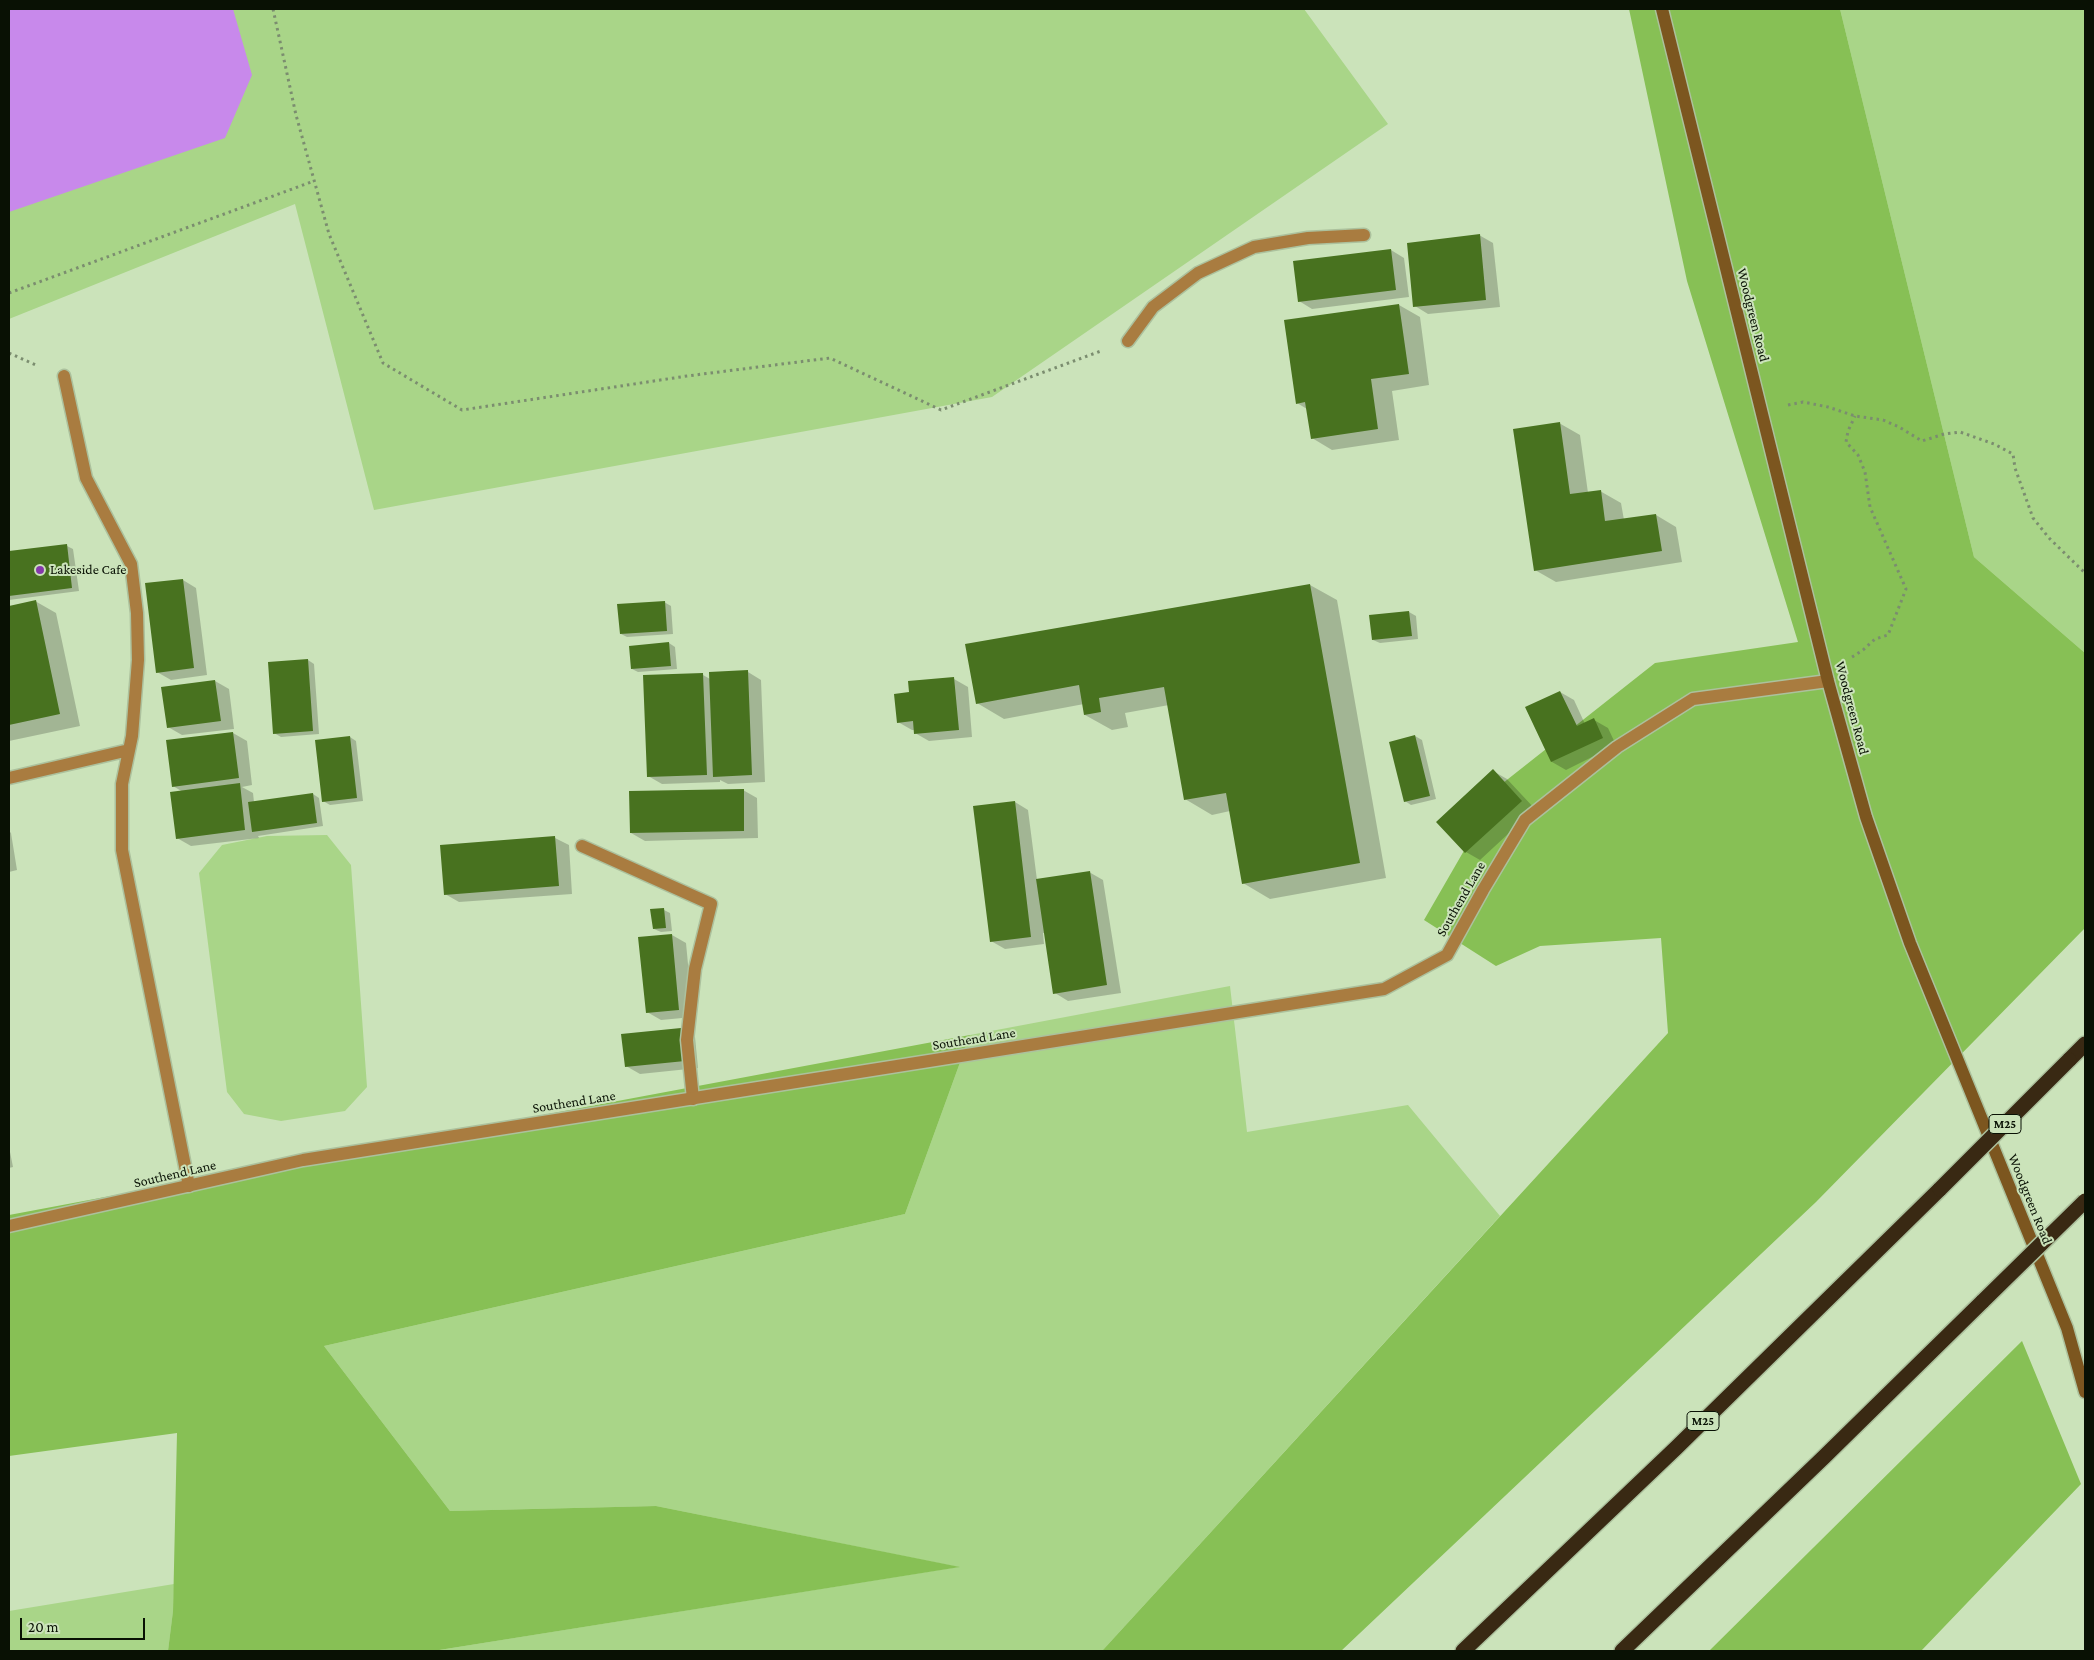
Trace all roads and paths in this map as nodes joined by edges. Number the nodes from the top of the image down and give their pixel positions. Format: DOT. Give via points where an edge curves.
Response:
graph roads {
  1 [pos="273,9"];
  2 [pos="1662,9"];
  3 [pos="314,181"];
  4 [pos="1364,235"];
  5 [pos="9,293"];
  6 [pos="1128,341"];
  7 [pos="64,376"];
  8 [pos="1762,412"];
  9 [pos="1855,416"];
  10 [pos="2085,573"];
  11 [pos="1827,676"];
  12 [pos="129,750"];
  13 [pos="9,778"];
  14 [pos="582,846"];
  15 [pos="2085,1044"];
  16 [pos="693,1098"];
  17 [pos="188,1186"];
  18 [pos="2085,1201"];
  19 [pos="9,1226"];
  20 [pos="2084,1388"];
  21 [pos="1463,1651"];
  22 [pos="1622,1651"];
  1 -- 3 [label="path"];
  2 -- 8 [label="street, Woodgreen Road"];
  3 -- 5 [label="path"];
  3 -- 6 [label="path" via="329,234 383,363 462,410 830,358 941,410"];
  4 -- 6 [label="street" via="1308,238 1254,247 1198,273 1153,306"];
  7 -- 12 [label="street" via="86,478 131,564 138,660"];
  8 -- 9 [label="path" via="1803,402"];
  8 -- 11 [label="street, Woodgreen Road"];
  9 -- 10 [label="path" via="1883,420 1922,441 1960,432 2013,454 2034,518 2049,538"];
  9 -- 11 [label="path" via="1846,442 1858,455 1866,472 1870,507 1906,589 1888,636 1875,639"];
  11 -- 16 [label="street, Southend Lane" via="1692,699 1617,747 1525,820 1447,954 1384,989"];
  11 -- 20 [label="street, Woodgreen Road" via="1866,817 1910,943 2067,1328"];
  12 -- 13 [label="street"];
  12 -- 17 [label="street" via="122,784 122,850"];
  14 -- 16 [label="street" via="711,904 695,969 687,1040"];
  15 -- 21 [label="highway, M25, bridge" via="1676,1448"];
  16 -- 17 [label="street, Southend Lane" via="304,1160"];
  17 -- 19 [label="street, Southend Lane"];
  18 -- 22 [label="highway, bridge"];
}
